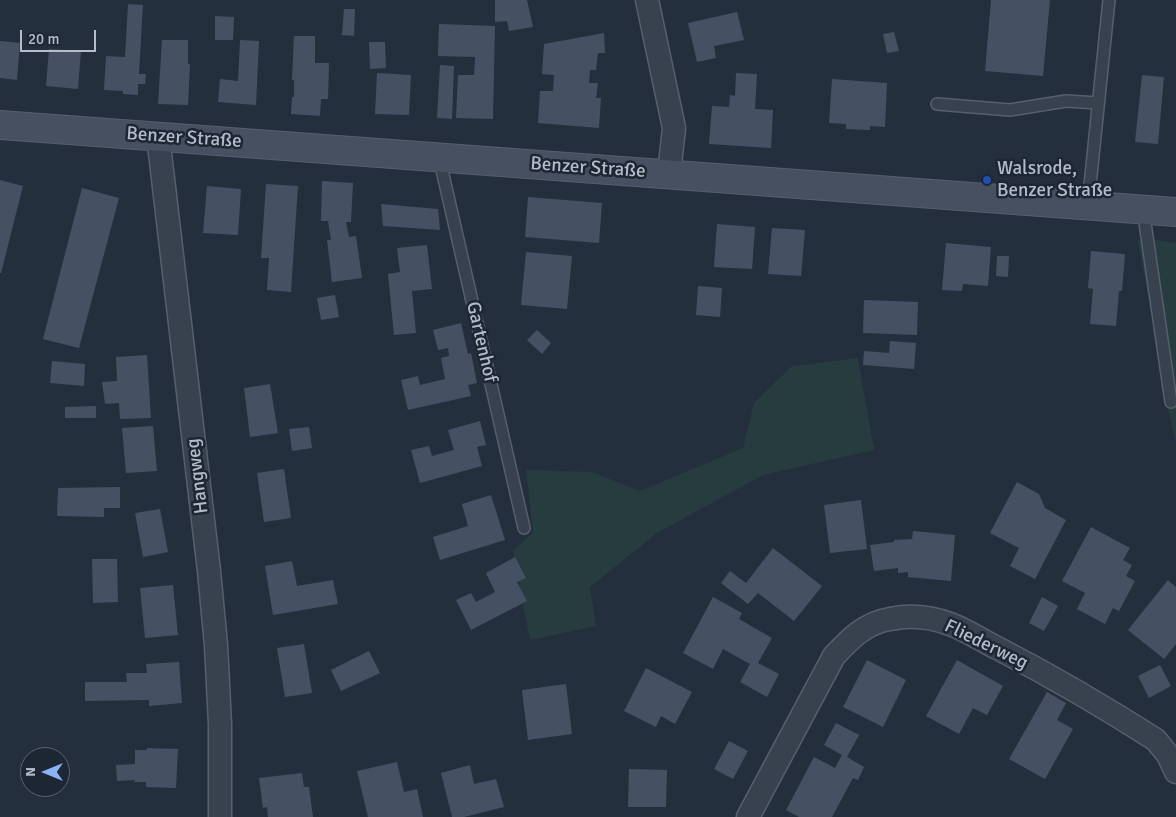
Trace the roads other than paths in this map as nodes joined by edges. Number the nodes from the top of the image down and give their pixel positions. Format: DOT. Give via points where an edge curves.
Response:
graph roads {
  1 [pos="647,0"];
  2 [pos="1109,0"];
  3 [pos="1098,103"];
  4 [pos="937,104"];
  5 [pos="0,125"];
  6 [pos="158,136"];
  7 [pos="439,157"];
  8 [pos="669,174"];
  9 [pos="1088,205"];
  10 [pos="1143,209"];
  11 [pos="1176,212"];
  12 [pos="1171,402"];
  13 [pos="524,528"];
  14 [pos="1176,772"];
  15 [pos="220,817"];
  16 [pos="748,817"];
  1 -- 8 [label="street" via="674,128"];
  2 -- 3 [label="lane"];
  3 -- 4 [label="lane" via="1066,101 1010,110"];
  3 -- 9 [label="lane"];
  5 -- 6 [label="street, Benzer Straße"];
  6 -- 7 [label="street, Benzer Straße"];
  6 -- 15 [label="street, Hangweg" via="215,636 220,724"];
  7 -- 8 [label="street, Benzer Straße"];
  7 -- 13 [label="lane, Gartenhof"];
  8 -- 9 [label="street, Benzer Straße"];
  9 -- 10 [label="street, Benzer Straße"];
  10 -- 11 [label="street, Benzer Straße"];
  10 -- 12 [label="lane"];
  14 -- 16 [label="street, Fliederweg" via="1156,740 1022,661 951,624 914,617 889,619 868,626 850,638 834,656"];
}
